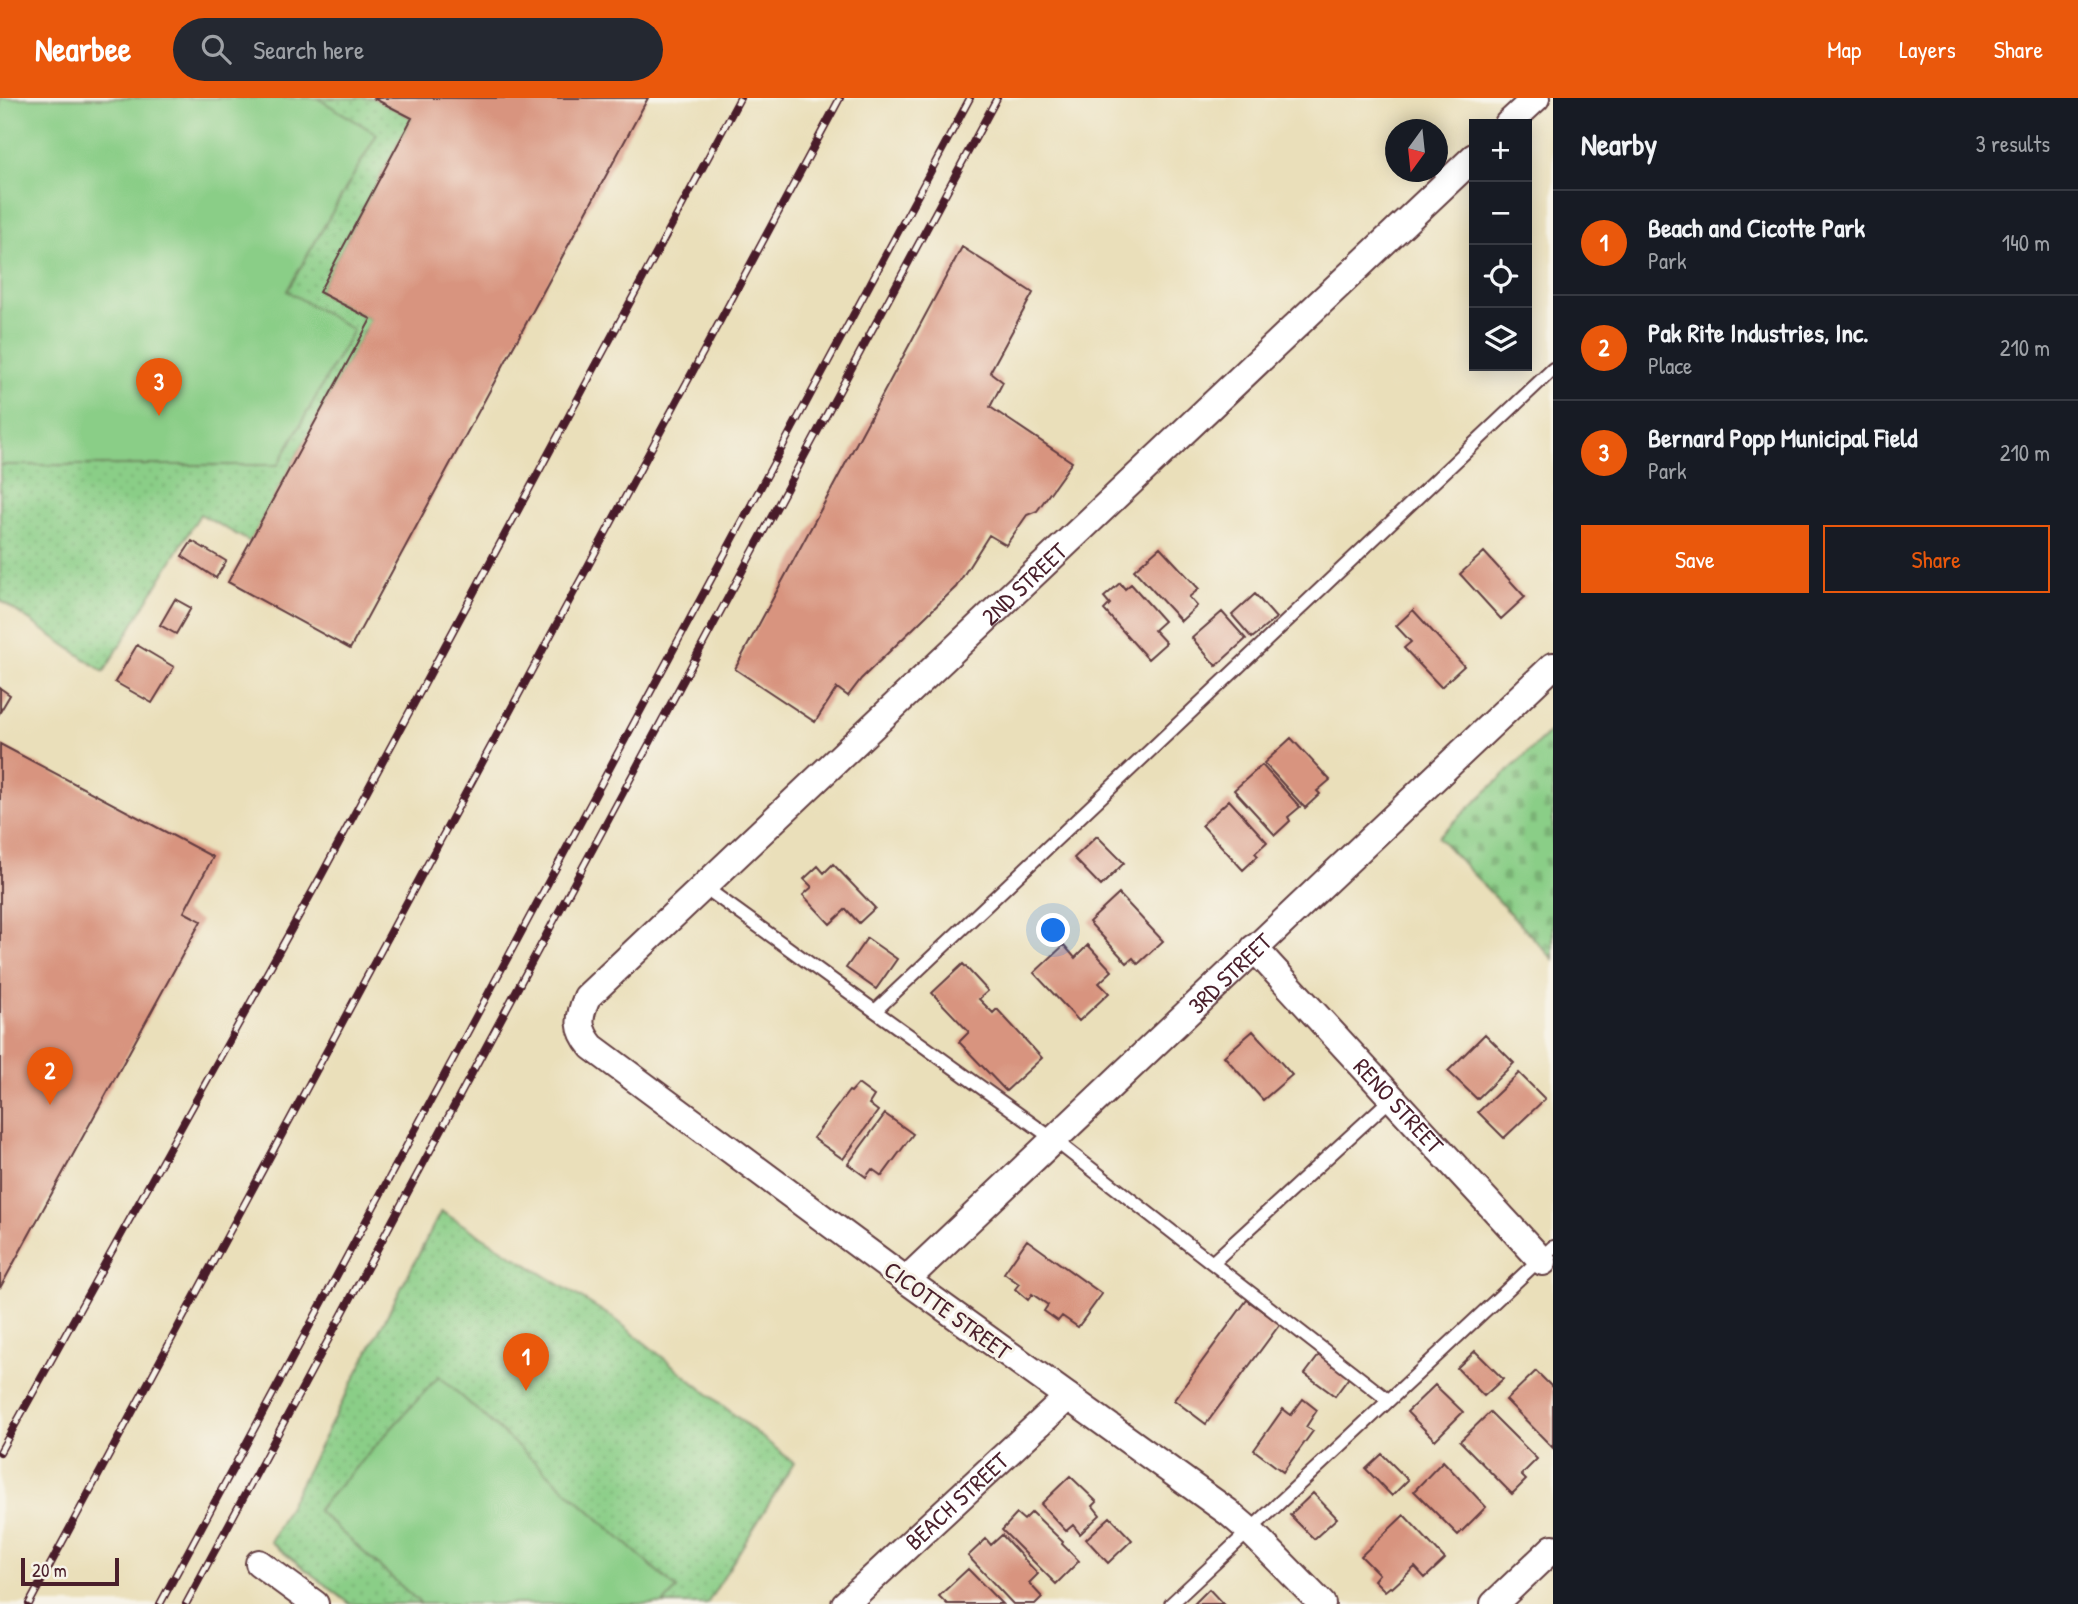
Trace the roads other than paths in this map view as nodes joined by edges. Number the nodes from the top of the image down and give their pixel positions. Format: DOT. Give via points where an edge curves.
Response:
graph roads {
  1 [pos="1536,98"];
  2 [pos="1513,119"];
  3 [pos="1469,162"];
  4 [pos="1553,369"];
  5 [pos="1553,666"];
  6 [pos="703,886"];
  7 [pos="1254,948"];
  8 [pos="875,1011"];
  9 [pos="579,1016"];
  10 [pos="1392,1097"];
  11 [pos="1053,1139"];
  12 [pos="1545,1256"];
  13 [pos="1213,1263"];
  14 [pos="906,1279"];
  15 [pos="1068,1397"];
  16 [pos="1388,1400"];
  17 [pos="1250,1531"];
  18 [pos="1553,1548"];
  19 [pos="259,1563"];
  20 [pos="315,1604"];
  21 [pos="845,1604"];
  22 [pos="1171,1604"];
  23 [pos="1322,1604"];
  24 [pos="1494,1604"];
  1 -- 2 [label="street"];
  3 -- 6 [label="street, 2ND STREET"];
  4 -- 8 [label="lane"];
  5 -- 7 [label="street, 3RD STREET"];
  6 -- 8 [label="lane"];
  6 -- 9 [label="street, 2ND STREET" via="587,997"];
  7 -- 10 [label="street, RENO STREET"];
  7 -- 11 [label="street, 3RD STREET"];
  8 -- 11 [label="lane"];
  9 -- 14 [label="street, CICOTTE STREET" via="583,1036 592,1047"];
  10 -- 12 [label="street, RENO STREET"];
  10 -- 13 [label="lane"];
  11 -- 13 [label="lane"];
  11 -- 14 [label="street, 3RD STREET"];
  12 -- 16 [label="lane"];
  13 -- 16 [label="lane"];
  14 -- 15 [label="street, CICOTTE STREET"];
  15 -- 17 [label="street, CICOTTE STREET"];
  15 -- 21 [label="street, BEACH STREET"];
  16 -- 17 [label="lane"];
  17 -- 22 [label="lane"];
  17 -- 23 [label="street, CICOTTE STREET"];
  18 -- 24 [label="street"];
  19 -- 20 [label="street"];
}
